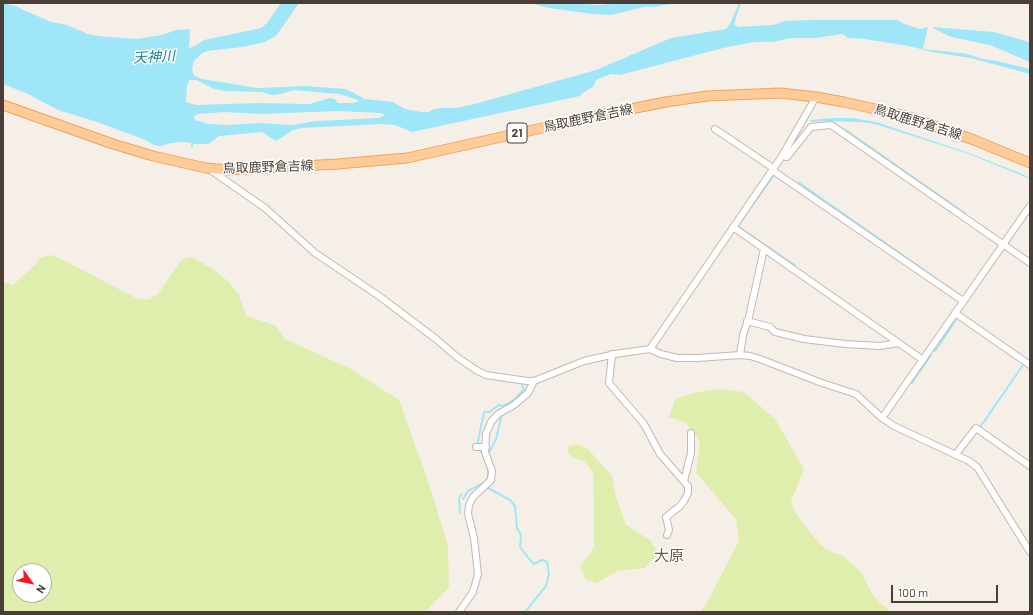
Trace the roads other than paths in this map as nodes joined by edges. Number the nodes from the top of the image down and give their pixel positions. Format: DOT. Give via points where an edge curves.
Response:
graph roads {
  1 [pos="816,97"];
  2 [pos="3,105"];
  3 [pos="715,129"];
  4 [pos="782,156"];
  5 [pos="1030,163"];
  6 [pos="206,168"];
  7 [pos="773,169"];
  8 [pos="1030,206"];
  9 [pos="733,226"];
  10 [pos="1003,244"];
  11 [pos="764,249"];
  12 [pos="1030,263"];
  13 [pos="963,301"];
  14 [pos="955,313"];
  15 [pos="747,321"];
  16 [pos="898,343"];
  17 [pos="650,349"];
  18 [pos="612,354"];
  19 [pos="740,355"];
  20 [pos="923,360"];
  21 [pos="1030,365"];
  22 [pos="534,381"];
  23 [pos="882,418"];
  24 [pos="692,433"];
  25 [pos="476,447"];
  26 [pos="486,447"];
  27 [pos="956,454"];
  28 [pos="1030,466"];
  29 [pos="684,481"];
  30 [pos="667,536"];
  31 [pos="1030,552"];
  32 [pos="459,612"];
  1 -- 4 [label="street"];
  1 -- 5 [label="main road, 鳥取鹿野倉吉線 / 21" via="869,106 906,116"];
  1 -- 6 [label="main road, 鳥取鹿野倉吉線 / 21" via="780,94 707,96 605,114 407,158 228,170"];
  2 -- 6 [label="main road, 鳥取鹿野倉吉線 / 21" via="113,144"];
  3 -- 7 [label="street"];
  4 -- 7 [label="street"];
  4 -- 10 [label="street" via="787,157 811,127 831,125"];
  6 -- 22 [label="street" via="266,208 316,253 379,296 476,370 492,376"];
  7 -- 9 [label="street"];
  7 -- 13 [label="street"];
  8 -- 10 [label="street"];
  9 -- 11 [label="street"];
  9 -- 17 [label="street"];
  10 -- 12 [label="street"];
  10 -- 13 [label="street"];
  11 -- 15 [label="street"];
  11 -- 16 [label="street"];
  13 -- 14 [label="street"];
  14 -- 20 [label="street"];
  14 -- 21 [label="street"];
  15 -- 16 [label="street" via="770,327 775,332 804,339 880,346"];
  15 -- 19 [label="street"];
  16 -- 20 [label="street"];
  17 -- 18 [label="street"];
  17 -- 19 [label="street" via="677,358"];
  18 -- 22 [label="street" via="584,361"];
  18 -- 29 [label="street" via="610,383 644,424 660,454"];
  19 -- 23 [label="street" via="760,359 856,394"];
  20 -- 23 [label="street"];
  22 -- 26 [label="street" via="528,393 491,422 486,434"];
  23 -- 27 [label="street"];
  24 -- 29 [label="street" via="692,450"];
  25 -- 26 [label="street"];
  26 -- 32 [label="street" via="485,452 492,471 491,480 473,497 468,514 478,574 473,592"];
  27 -- 28 [label="street" via="976,428"];
  27 -- 31 [label="street" via="977,467"];
  29 -- 30 [label="street" via="688,486 688,493 679,507 666,517 669,530"];
}
